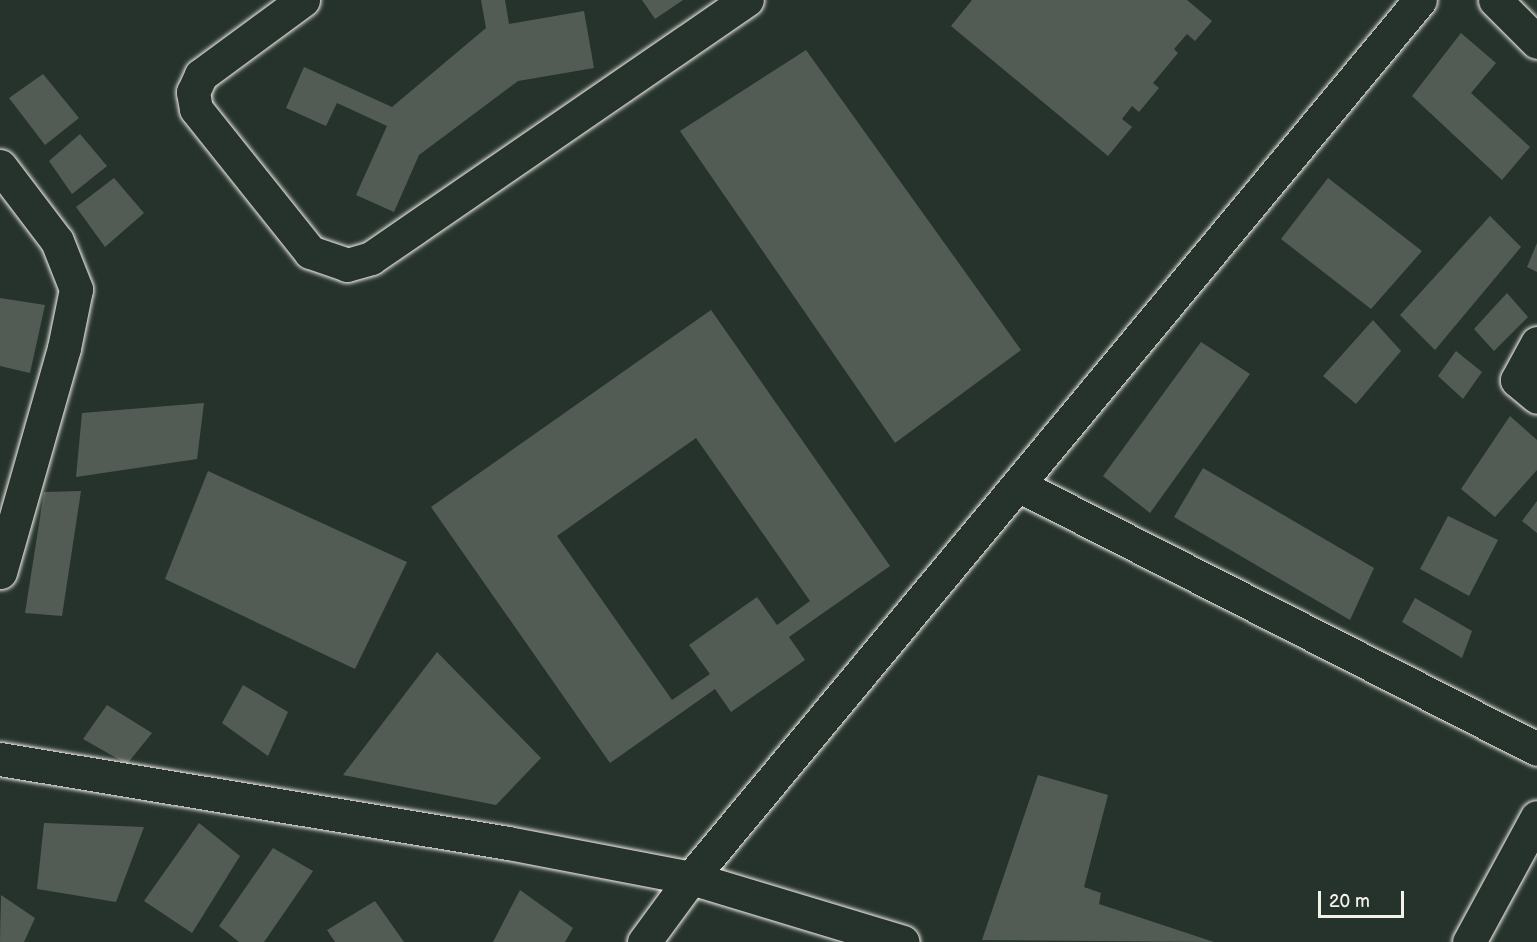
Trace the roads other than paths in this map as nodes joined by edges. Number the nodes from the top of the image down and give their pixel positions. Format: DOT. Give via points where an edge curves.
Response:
graph roads {
  1 [pos="303,0"];
  2 [pos="747,0"];
  3 [pos="1420,0"];
  4 [pos="1495,0"];
  5 [pos="1537,42"];
  6 [pos="0,166"];
  7 [pos="1537,344"];
  8 [pos="1537,397"];
  9 [pos="1018,485"];
  10 [pos="0,572"];
  11 [pos="1537,749"];
  12 [pos="0,759"];
  13 [pos="1537,817"];
  14 [pos="691,878"];
  15 [pos="644,942"];
  16 [pos="903,942"];
  17 [pos="1469,942"];
  1 -- 2 [label="street" via="201,75 193,92 196,109 310,252 347,265 371,258"];
  3 -- 9 [label="street"];
  4 -- 5 [label="street"];
  6 -- 10 [label="street" via="57,241 76,289 64,348"];
  7 -- 8 [label="street" via="1517,380"];
  9 -- 11 [label="street"];
  9 -- 14 [label="street"];
  12 -- 14 [label="street" via="508,843"];
  13 -- 17 [label="street"];
  14 -- 15 [label="street"];
  14 -- 16 [label="street"];
}
